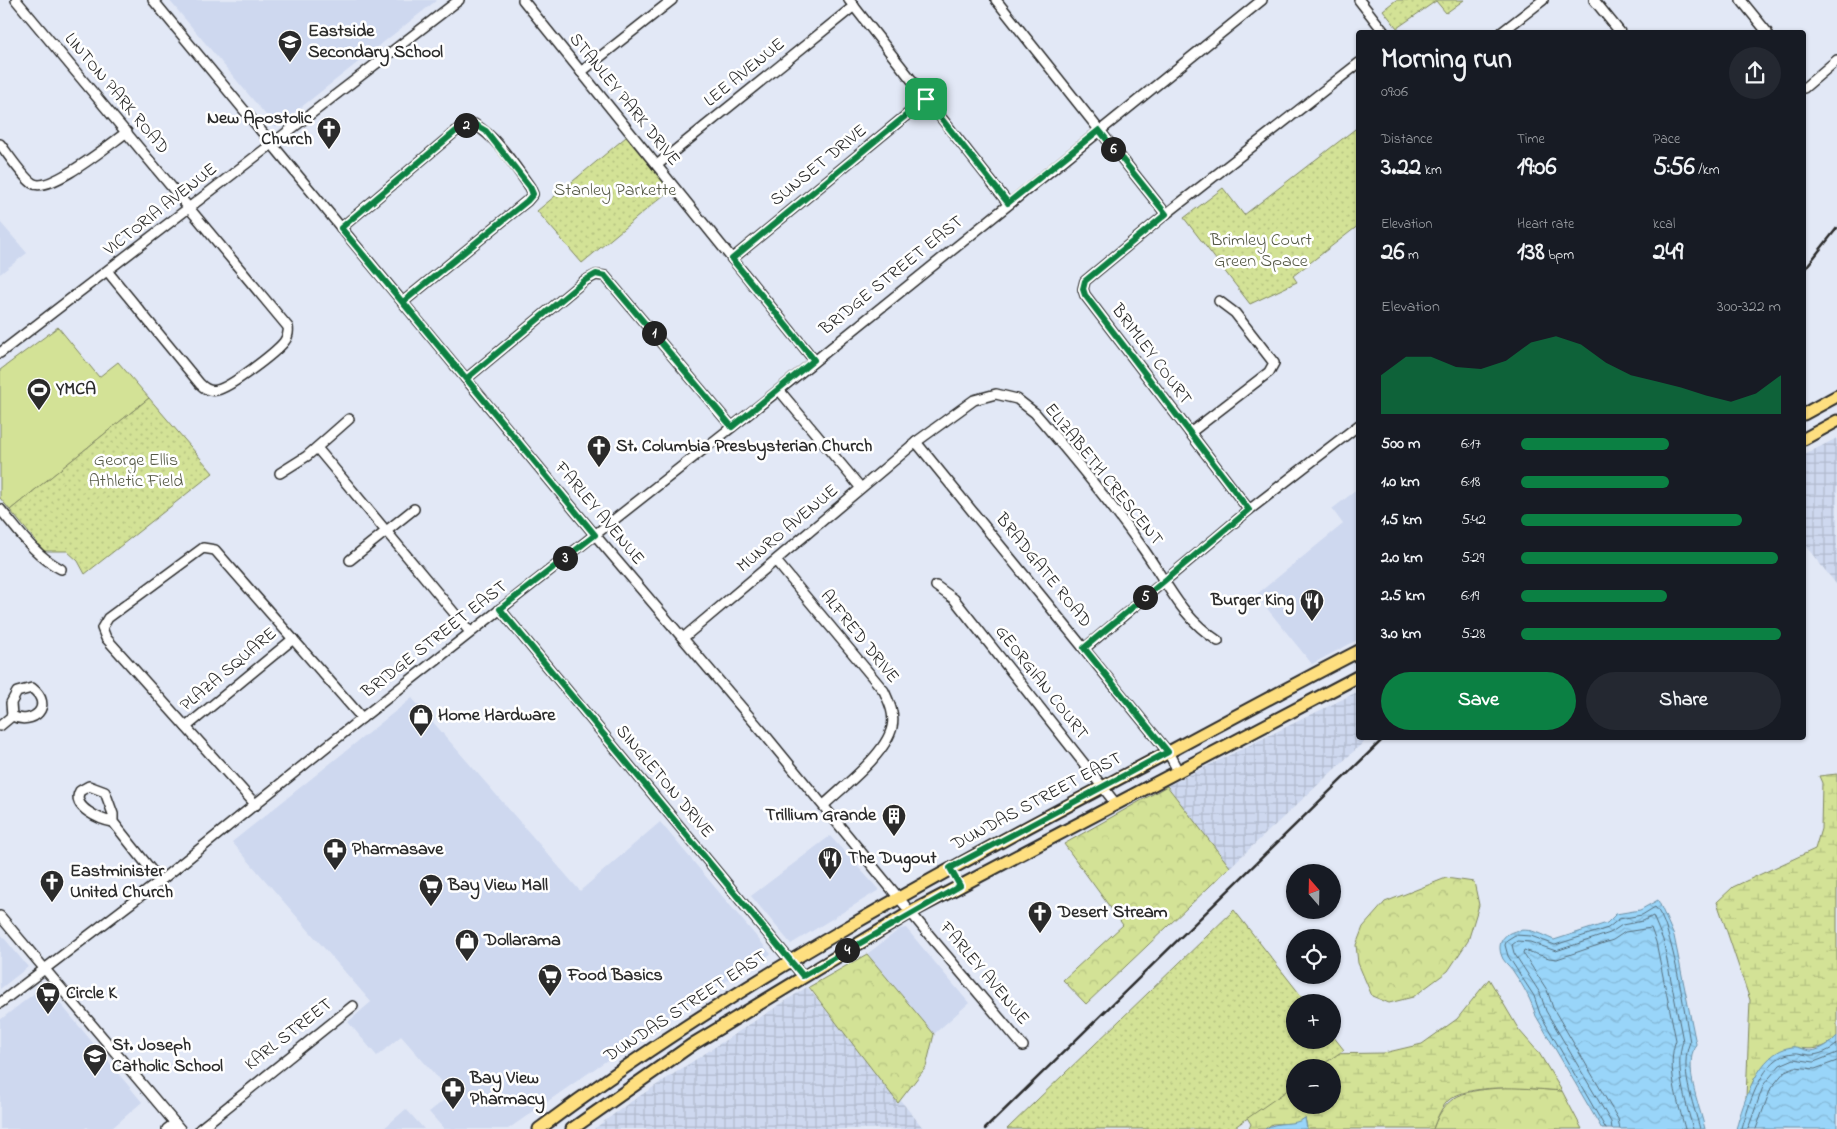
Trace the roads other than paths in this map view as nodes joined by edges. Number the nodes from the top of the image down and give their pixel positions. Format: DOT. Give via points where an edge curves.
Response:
graph roads {
  1 [pos="16,0"];
  2 [pos="153,0"];
  3 [pos="459,0"];
  4 [pos="522,0"];
  5 [pos="672,0"];
  6 [pos="996,0"];
  7 [pos="1262,0"];
  8 [pos="1359,0"];
  9 [pos="1543,0"];
  10 [pos="1594,0"];
  11 [pos="1741,0"];
  12 [pos="851,3"];
  13 [pos="1382,30"];
  14 [pos="1505,30"];
  15 [pos="1618,30"];
  16 [pos="1765,30"];
  17 [pos="1837,60"];
  18 [pos="1356,65"];
  19 [pos="581,72"];
  20 [pos="1806,82"];
  21 [pos="926,99"];
  22 [pos="1099,130"];
  23 [pos="127,132"];
  24 [pos="0,144"];
  25 [pos="272,145"];
  26 [pos="657,165"];
  27 [pos="1008,203"];
  28 [pos="190,209"];
  29 [pos="1166,214"];
  30 [pos="341,228"];
  31 [pos="732,259"];
  32 [pos="108,272"];
  33 [pos="1219,301"];
  34 [pos="403,302"];
  35 [pos="0,353"];
  36 [pos="814,360"];
  37 [pos="466,379"];
  38 [pos="779,390"];
  39 [pos="1837,396"];
  40 [pos="1806,413"];
  41 [pos="349,419"];
  42 [pos="1837,421"];
  43 [pos="732,427"];
  44 [pos="1356,427"];
  45 [pos="1190,432"];
  46 [pos="1806,438"];
  47 [pos="916,442"];
  48 [pos="318,448"];
  49 [pos="280,473"];
  50 [pos="861,488"];
  51 [pos="0,509"];
  52 [pos="414,509"];
  53 [pos="1249,510"];
  54 [pos="385,531"];
  55 [pos="595,535"];
  56 [pos="350,560"];
  57 [pos="776,562"];
  58 [pos="61,569"];
  59 [pos="1163,581"];
  60 [pos="936,586"];
  61 [pos="500,609"];
  62 [pos="470,632"];
  63 [pos="683,638"];
  64 [pos="293,639"];
  65 [pos="1218,641"];
  66 [pos="1084,648"];
  67 [pos="1356,653"];
  68 [pos="1320,671"];
  69 [pos="1356,678"];
  70 [pos="1332,690"];
  71 [pos="12,716"];
  72 [pos="362,718"];
  73 [pos="0,726"];
  74 [pos="186,727"];
  75 [pos="1168,752"];
  76 [pos="1178,771"];
  77 [pos="1103,786"];
  78 [pos="1116,804"];
  79 [pos="256,805"];
  80 [pos="824,805"];
  81 [pos="113,822"];
  82 [pos="950,868"];
  83 [pos="160,881"];
  84 [pos="960,886"];
  85 [pos="899,897"];
  86 [pos="911,912"];
  87 [pos="0,916"];
  88 [pos="790,960"];
  89 [pos="45,968"];
  90 [pos="803,976"];
  91 [pos="0,1003"];
  92 [pos="353,1006"];
  93 [pos="1023,1046"];
  94 [pos="178,1126"];
  95 [pos="167,1129"];
  96 [pos="200,1129"];
  97 [pos="539,1129"];
  98 [pos="572,1129"];
  1 -- 23 [label="street, LINTON PARK ROAD"];
  2 -- 25 [label="street, FARLEY AVENUE"];
  3 -- 25 [label="street, VICTORIA AVENUE"];
  4 -- 19 [label="street, STANLEY PARK DRIVE"];
  5 -- 19 [label="street"];
  6 -- 22 [label="street"];
  7 -- 22 [label="street, BRIDGE STREET EAST"];
  8 -- 13 [label="street"];
  9 -- 14 [label="street"];
  10 -- 15 [label="street"];
  11 -- 16 [label="street"];
  12 -- 21 [label="street"];
  12 -- 26 [label="street, LEE AVENUE"];
  17 -- 20 [label="street"];
  18 -- 29 [label="street, BRIMLEY COURT"];
  19 -- 26 [label="street, STANLEY PARK DRIVE"];
  21 -- 27 [label="street"];
  21 -- 31 [label="street, SUNSET DRIVE"];
  22 -- 27 [label="street, BRIDGE STREET EAST"];
  22 -- 29 [label="street"];
  23 -- 24 [label="street" via="52,183 40,185 32,183"];
  23 -- 28 [label="street, LINTON PARK ROAD"];
  25 -- 28 [label="street, VICTORIA AVENUE"];
  25 -- 30 [label="street, FARLEY AVENUE"];
  26 -- 31 [label="street, STANLEY PARK DRIVE"];
  27 -- 36 [label="street, BRIDGE STREET EAST"];
  28 -- 32 [label="street, VICTORIA AVENUE"];
  28 -- 32 [label="street, LINTON PARK ROAD" via="288,327 289,335 284,342 250,370 218,390 207,390"];
  29 -- 45 [label="street, BRIMLEY COURT" via="1085,281 1083,289"];
  30 -- 34 [label="street, FARLEY AVENUE"];
  30 -- 34 [label="street" via="462,126 474,124 498,144 533,194"];
  31 -- 36 [label="street, STANLEY PARK DRIVE"];
  32 -- 35 [label="street, VICTORIA AVENUE"];
  33 -- 45 [label="street" via="1235,313 1274,363 1269,372"];
  34 -- 37 [label="street, FARLEY AVENUE"];
  36 -- 38 [label="street, BRIDGE STREET EAST"];
  37 -- 43 [label="street" via="596,274 605,276"];
  37 -- 55 [label="street, FARLEY AVENUE"];
  38 -- 43 [label="street, BRIDGE STREET EAST"];
  38 -- 50 [label="street, MUNRO AVENUE"];
  39 -- 40 [label="main road"];
  41 -- 48 [label="street"];
  42 -- 46 [label="main road"];
  43 -- 55 [label="street, BRIDGE STREET EAST"];
  44 -- 53 [label="street"];
  45 -- 53 [label="street, BRIMLEY COURT"];
  47 -- 50 [label="street, ELIZABETH CRESCENT"];
  47 -- 59 [label="street, ELIZABETH CRESCENT" via="974,400 996,394 1017,399 1052,432 1144,550"];
  47 -- 66 [label="street, BRADGATE ROAD"];
  48 -- 49 [label="street"];
  48 -- 54 [label="street"];
  50 -- 57 [label="street, MUNRO AVENUE"];
  51 -- 58 [label="street" via="36,551"];
  52 -- 54 [label="street"];
  53 -- 59 [label="street"];
  54 -- 56 [label="street"];
  54 -- 62 [label="street"];
  55 -- 61 [label="street, BRIDGE STREET EAST"];
  55 -- 63 [label="street, FARLEY AVENUE"];
  57 -- 63 [label="street, MUNRO AVENUE"];
  57 -- 80 [label="street, ALFRED DRIVE" via="884,690 892,708 893,726 886,745"];
  59 -- 65 [label="street, ELIZABETH CRESCENT" via="1194,624"];
  59 -- 66 [label="street"];
  60 -- 77 [label="street, GEORGIAN COURT" via="954,599"];
  61 -- 62 [label="street, BRIDGE STREET EAST"];
  61 -- 88 [label="street, SINGLETON DRIVE"];
  62 -- 72 [label="street, BRIDGE STREET EAST"];
  63 -- 80 [label="street, FARLEY AVENUE"];
  64 -- 72 [label="street, PLAZA SQUARE"];
  64 -- 74 [label="street, PLAZA SQUARE"];
  64 -- 74 [label="street, PLAZA SQUARE" via="209,547 202,548 108,618 102,628 106,638"];
  66 -- 75 [label="street, BRADGATE ROAD"];
  67 -- 68 [label="main road, DUNDAS STREET EAST"];
  68 -- 70 [label="main road"];
  68 -- 75 [label="main road, DUNDAS STREET EAST"];
  69 -- 70 [label="main road, DUNDAS STREET EAST"];
  70 -- 76 [label="main road, DUNDAS STREET EAST"];
  71 -- 73 [label="street"];
  72 -- 79 [label="street, BRIDGE STREET EAST"];
  74 -- 79 [label="street, PLAZA SQUARE"];
  75 -- 76 [label="street, BRADGATE ROAD"];
  75 -- 77 [label="main road, DUNDAS STREET EAST"];
  76 -- 78 [label="main road, DUNDAS STREET EAST"];
  77 -- 78 [label="street, GEORGIAN COURT"];
  77 -- 82 [label="main road, DUNDAS STREET EAST"];
  78 -- 84 [label="main road, DUNDAS STREET EAST"];
  79 -- 83 [label="street, BRIDGE STREET EAST"];
  80 -- 85 [label="street, FARLEY AVENUE"];
  81 -- 81 [label="street" via="105,792 90,786 80,790 78,800 88,812"];
  81 -- 83 [label="street"];
  82 -- 84 [label="main road"];
  82 -- 85 [label="main road, DUNDAS STREET EAST"];
  83 -- 89 [label="street, BRIDGE STREET EAST"];
  84 -- 86 [label="main road, DUNDAS STREET EAST"];
  85 -- 86 [label="street, FARLEY AVENUE"];
  85 -- 88 [label="main road, DUNDAS STREET EAST"];
  86 -- 90 [label="main road, DUNDAS STREET EAST"];
  86 -- 93 [label="street, FARLEY AVENUE"];
  87 -- 89 [label="street"];
  88 -- 90 [label="street, SINGLETON DRIVE"];
  88 -- 97 [label="main road, DUNDAS STREET EAST" via="682,1027"];
  89 -- 91 [label="street, BRIDGE STREET EAST"];
  89 -- 94 [label="street"];
  90 -- 98 [label="main road, DUNDAS STREET EAST" via="693,1044"];
  92 -- 96 [label="street, KARL STREET"];
  94 -- 95 [label="street"];
}
